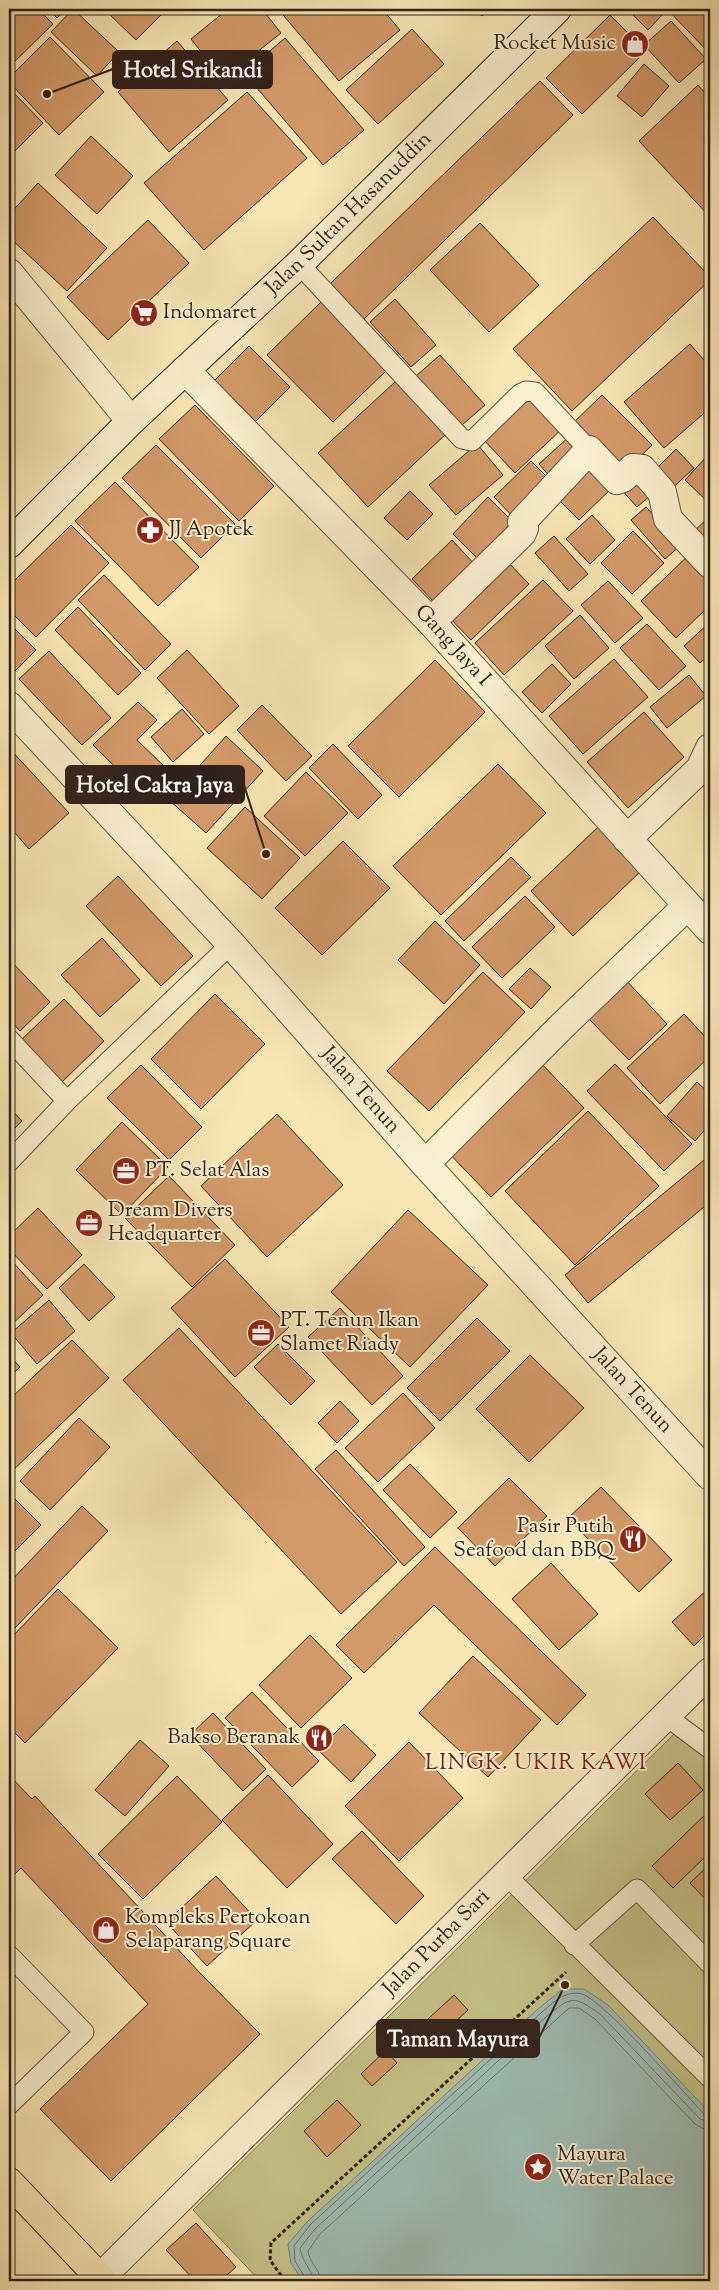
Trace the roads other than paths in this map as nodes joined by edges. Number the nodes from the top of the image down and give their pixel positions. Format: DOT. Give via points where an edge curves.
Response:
graph roads {
  1 [pos="557,9"];
  2 [pos="299,264"];
  3 [pos="9,273"];
  4 [pos="185,370"];
  5 [pos="131,421"];
  6 [pos="589,450"];
  7 [pos="9,544"];
  8 [pos="710,564"];
  9 [pos="431,622"];
  10 [pos="9,706"];
  11 [pos="710,748"];
  12 [pos="627,839"];
  13 [pos="687,906"];
  14 [pos="710,930"];
  15 [pos="231,944"];
  16 [pos="9,1039"];
  17 [pos="66,1101"];
  18 [pos="9,1162"];
  19 [pos="425,1164"];
  20 [pos="710,1476"];
  21 [pos="710,1672"];
  22 [pos="666,1716"];
  23 [pos="710,1749"];
  24 [pos="506,1876"];
  25 [pos="574,1945"];
  26 [pos="9,1955"];
  27 [pos="710,1964"];
  28 [pos="710,2078"];
  29 [pos="9,2105"];
  30 [pos="9,2182"];
  31 [pos="102,2280"];
  1 -- 2 [label="street, Jalan Sultan Hasanuddin"];
  2 -- 4 [label="street, Jalan Sultan Hasanuddin"];
  2 -- 6 [label="lane" via="462,439 472,441 520,394 530,391 535,392"];
  3 -- 5 [label="street"];
  4 -- 5 [label="street, Jalan Sultan Hasanuddin"];
  4 -- 9 [label="street, Gang Jaya I"];
  5 -- 7 [label="street, Jalan Sultan Hasanuddin"];
  6 -- 8 [label="street" via="617,480 633,468 642,469 662,492 668,519"];
  6 -- 9 [label="street" via="522,522 522,533"];
  9 -- 12 [label="street, Gang Jaya I"];
  10 -- 15 [label="street, Jalan Tenun"];
  11 -- 12 [label="street" via="700,768"];
  12 -- 13 [label="street, Gang Jaya I"];
  13 -- 14 [label="street, Gang Jaya I"];
  13 -- 19 [label="street"];
  15 -- 17 [label="lane"];
  15 -- 19 [label="street, Jalan Tenun"];
  16 -- 17 [label="lane"];
  17 -- 18 [label="lane"];
  19 -- 20 [label="street, Jalan Tenun"];
  21 -- 22 [label="street, Jalan Purba Sari"];
  22 -- 23 [label="lane"];
  22 -- 24 [label="street, Jalan Purba Sari"];
  24 -- 25 [label="lane"];
  24 -- 31 [label="street, Jalan Purba Sari"];
  25 -- 27 [label="lane" via="637,1889"];
  25 -- 28 [label="lane"];
  26 -- 29 [label="lane" via="84,2032"];
  30 -- 31 [label="main road"];
}
